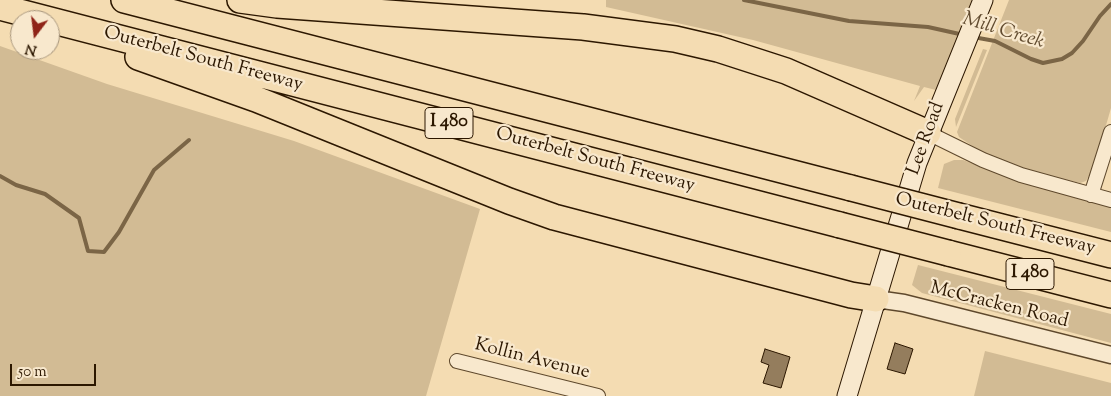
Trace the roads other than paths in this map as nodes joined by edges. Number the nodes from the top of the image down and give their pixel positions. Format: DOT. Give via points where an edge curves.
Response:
graph roads {
  1 [pos="124,0"];
  2 [pos="240,0"];
  3 [pos="983,0"];
  4 [pos="60,23"];
  5 [pos="60,23"];
  6 [pos="1111,132"];
  7 [pos="928,133"];
  8 [pos="1091,195"];
  9 [pos="1111,200"];
  10 [pos="1111,255"];
  11 [pos="1111,295"];
  12 [pos="876,298"];
  13 [pos="1111,355"];
  14 [pos="457,361"];
  15 [pos="598,396"];
  16 [pos="847,396"];
  1 -- 10 [label="highway, Outerbelt South Freeway / I 480, bridge"];
  2 -- 7 [label="highway" via="592,27 661,37 786,71"];
  3 -- 7 [label="main road, Lee Road"];
  4 -- 11 [label="highway, Outerbelt South Freeway / I 480, bridge"];
  5 -- 12 [label="highway" via="156,64 264,102 554,217 851,295"];
  6 -- 8 [label="street"];
  7 -- 8 [label="street" via="1003,168"];
  7 -- 12 [label="main road, Lee Road"];
  8 -- 9 [label="street"];
  12 -- 13 [label="street, McCracken Road" via="904,302"];
  12 -- 16 [label="main road, Lee Road"];
  14 -- 15 [label="street, Kollin Avenue"];
}
